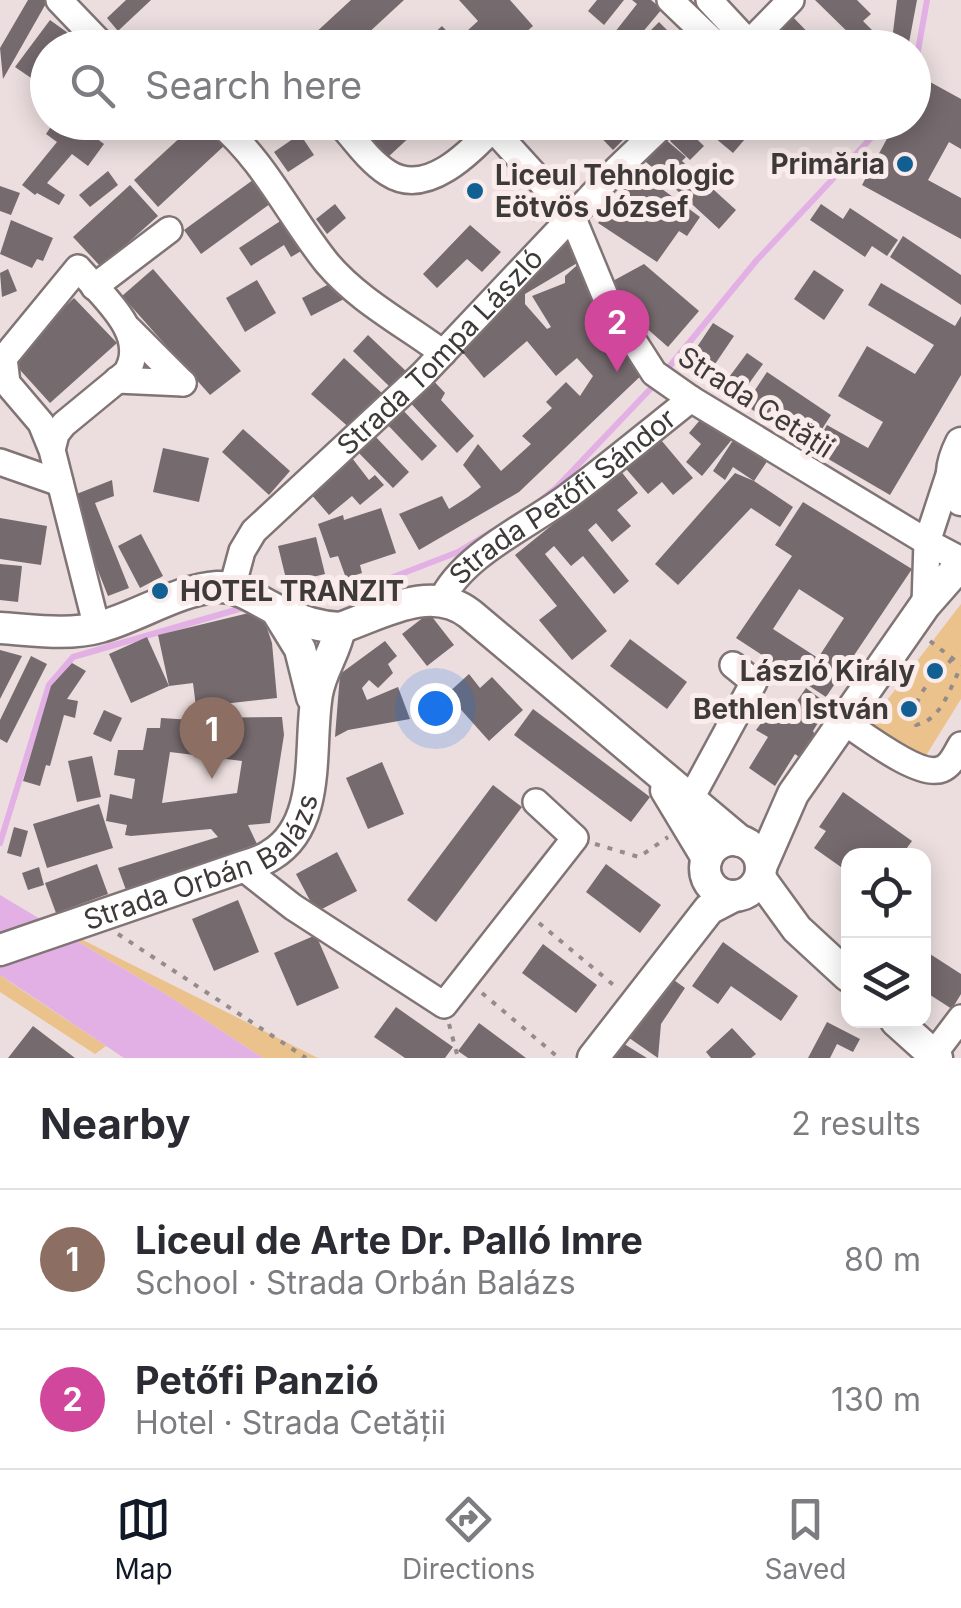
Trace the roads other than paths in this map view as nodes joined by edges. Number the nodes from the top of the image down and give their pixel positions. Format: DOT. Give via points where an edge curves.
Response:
graph roads {
  1 [pos="59,0"];
  2 [pos="670,0"];
  3 [pos="709,0"];
  4 [pos="790,0"];
  5 [pos="88,30"];
  6 [pos="701,30"];
  7 [pos="734,30"];
  8 [pos="761,30"];
  9 [pos="235,140"];
  10 [pos="356,140"];
  11 [pos="480,140"];
  12 [pos="508,140"];
  13 [pos="648,140"];
  14 [pos="572,216"];
  15 [pos="169,230"];
  16 [pos="94,287"];
  17 [pos="128,328"];
  18 [pos="443,352"];
  19 [pos="117,380"];
  20 [pos="690,400"];
  21 [pos="52,450"];
  22 [pos="957,454"];
  23 [pos="0,462"];
  24 [pos="60,483"];
  25 [pos="961,500"];
  26 [pos="926,542"];
  27 [pos="961,562"];
  28 [pos="258,601"];
  29 [pos="441,601"];
  30 [pos="918,615"];
  31 [pos="330,627"];
  32 [pos="0,628"];
  33 [pos="97,628"];
  34 [pos="733,665"];
  35 [pos="308,674"];
  36 [pos="314,714"];
  37 [pos="843,721"];
  38 [pos="961,744"];
  39 [pos="536,802"];
  40 [pos="692,813"];
  41 [pos="706,864"];
  42 [pos="242,868"];
  43 [pos="747,870"];
  44 [pos="0,950"];
  45 [pos="661,968"];
  46 [pos="841,969"];
  47 [pos="961,1018"];
  48 [pos="905,1028"];
  49 [pos="935,1056"];
  50 [pos="593,1058"];
  1 -- 5 [label="street"];
  2 -- 6 [label="street"];
  3 -- 7 [label="street"];
  4 -- 8 [label="street"];
  9 -- 18 [label="street" via="347,285"];
  10 -- 11 [label="street" via="389,174 415,180 446,169"];
  12 -- 14 [label="street"];
  13 -- 14 [label="street, Strada Tompa László"];
  14 -- 18 [label="street, Strada Tompa László"];
  14 -- 20 [label="street, Strada Cetății" via="606,298 662,378"];
  15 -- 16 [label="street"];
  16 -- 17 [label="street"];
  16 -- 21 [label="street" via="78,268 4,358 6,383 41,423"];
  17 -- 19 [label="street" via="132,363"];
  17 -- 19 [label="street" via="183,383"];
  18 -- 28 [label="street, Strada Tompa László" via="254,531 242,551"];
  19 -- 21 [label="street" via="64,424"];
  20 -- 26 [label="street, Strada Cetății"];
  20 -- 29 [label="street, Strada Petőfi Sándor" via="473,563"];
  21 -- 24 [label="street"];
  22 -- 25 [label="main road" via="953,484"];
  22 -- 26 [label="street"];
  23 -- 24 [label="street"];
  24 -- 33 [label="street"];
  26 -- 27 [label="street, Strada Cetății"];
  26 -- 30 [label="street"];
  27 -- 30 [label="main road"];
  28 -- 31 [label="main road"];
  28 -- 33 [label="main road" via="194,592"];
  28 -- 35 [label="main road, Strada Orbán Balázs" via="296,640"];
  29 -- 31 [label="main road" via="410,603"];
  29 -- 40 [label="main road" via="470,614 650,767"];
  30 -- 37 [label="main road"];
  31 -- 35 [label="main road"];
  31 -- 36 [label="main road, Strada Orbán Balázs"];
  32 -- 33 [label="main road"];
  34 -- 40 [label="street" via="754,682"];
  35 -- 36 [label="main road, Strada Orbán Balázs"];
  36 -- 42 [label="main road, Strada Orbán Balázs" via="302,818 271,856"];
  37 -- 38 [label="street" via="922,771 950,764"];
  37 -- 43 [label="main road" via="794,794 780,802"];
  39 -- 42 [label="street" via="575,838 444,1005"];
  40 -- 41 [label="main road"];
  40 -- 43 [label="main road"];
  41 -- 43 [label="main road" via="721,843"];
  41 -- 43 [label="main road" via="714,889"];
  41 -- 45 [label="main road"];
  42 -- 44 [label="main road, Strada Orbán Balázs"];
  43 -- 45 [label="main road"];
  43 -- 46 [label="main road" via="754,907 798,929"];
  45 -- 50 [label="main road"];
  47 -- 49 [label="street"];
  48 -- 49 [label="main road"];
}
